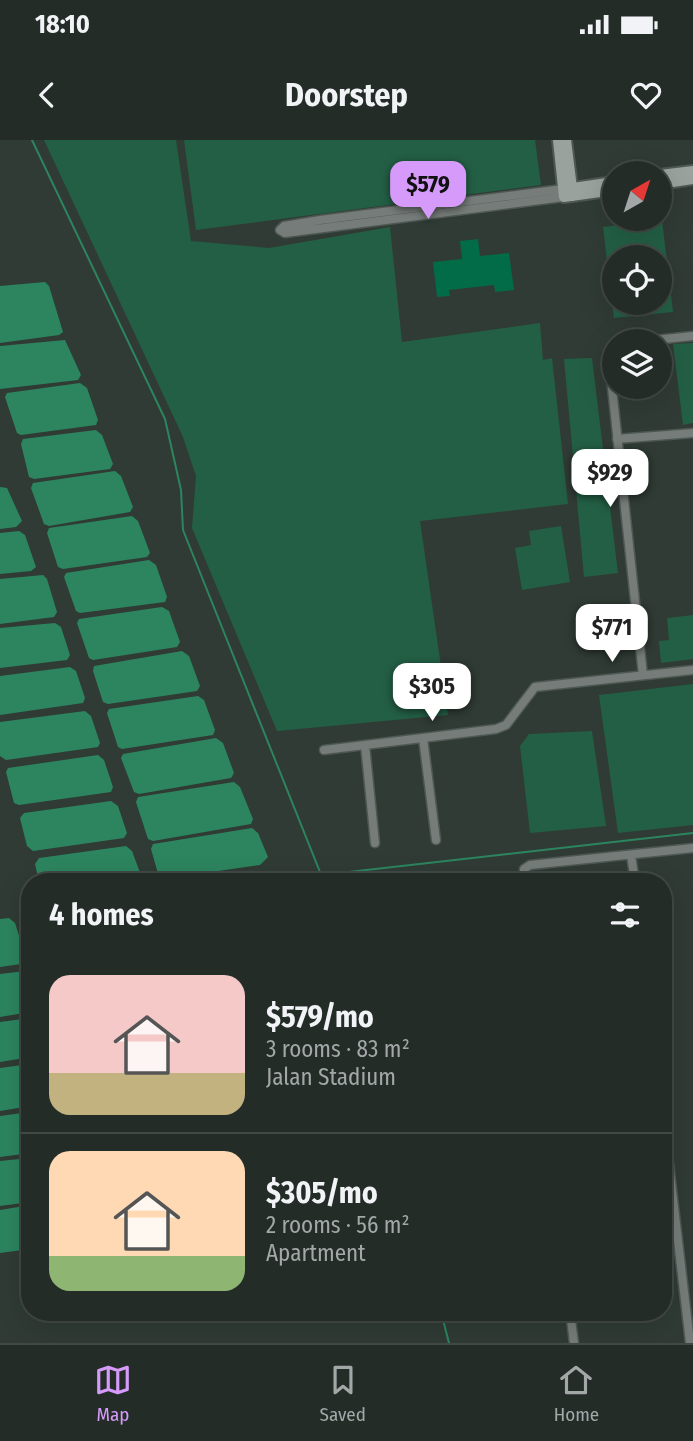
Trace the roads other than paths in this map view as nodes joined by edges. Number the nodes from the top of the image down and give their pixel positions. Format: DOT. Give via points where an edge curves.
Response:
graph roads {
  1 [pos="558,140"];
  2 [pos="566,140"];
  3 [pos="693,171"];
  4 [pos="672,174"];
  5 [pos="693,179"];
  6 [pos="672,182"];
  7 [pos="602,185"];
  8 [pos="602,191"];
  9 [pos="568,192"];
  10 [pos="693,336"];
  11 [pos="672,338"];
  12 [pos="613,399"];
  13 [pos="693,433"];
  14 [pos="617,439"];
  15 [pos="693,670"];
  16 [pos="643,675"];
  17 [pos="423,738"];
  18 [pos="365,745"];
  19 [pos="324,750"];
  20 [pos="436,840"];
  21 [pos="375,843"];
  22 [pos="693,848"];
  23 [pos="631,855"];
  24 [pos="524,873"];
  25 [pos="634,873"];
  26 [pos="672,1190"];
  27 [pos="571,1321"];
  28 [pos="574,1343"];
  29 [pos="690,1343"];
  1 -- 9 [label="street"];
  2 -- 9 [label="street"];
  3 -- 4 [label="street"];
  5 -- 6 [label="street"];
  7 -- 9 [label="street"];
  8 -- 9 [label="street"];
  9 -- 9 [label="street" via="423,217 280,230 320,220"];
  10 -- 11 [label="street"];
  12 -- 14 [label="street"];
  13 -- 14 [label="street"];
  14 -- 16 [label="street"];
  15 -- 16 [label="street"];
  16 -- 17 [label="street" via="535,687 501,728"];
  17 -- 18 [label="street"];
  17 -- 20 [label="street"];
  18 -- 19 [label="street"];
  18 -- 21 [label="street"];
  22 -- 23 [label="street"];
  23 -- 24 [label="street" via="527,865"];
  23 -- 25 [label="street"];
  26 -- 29 [label="street"];
  27 -- 28 [label="street"];
}
